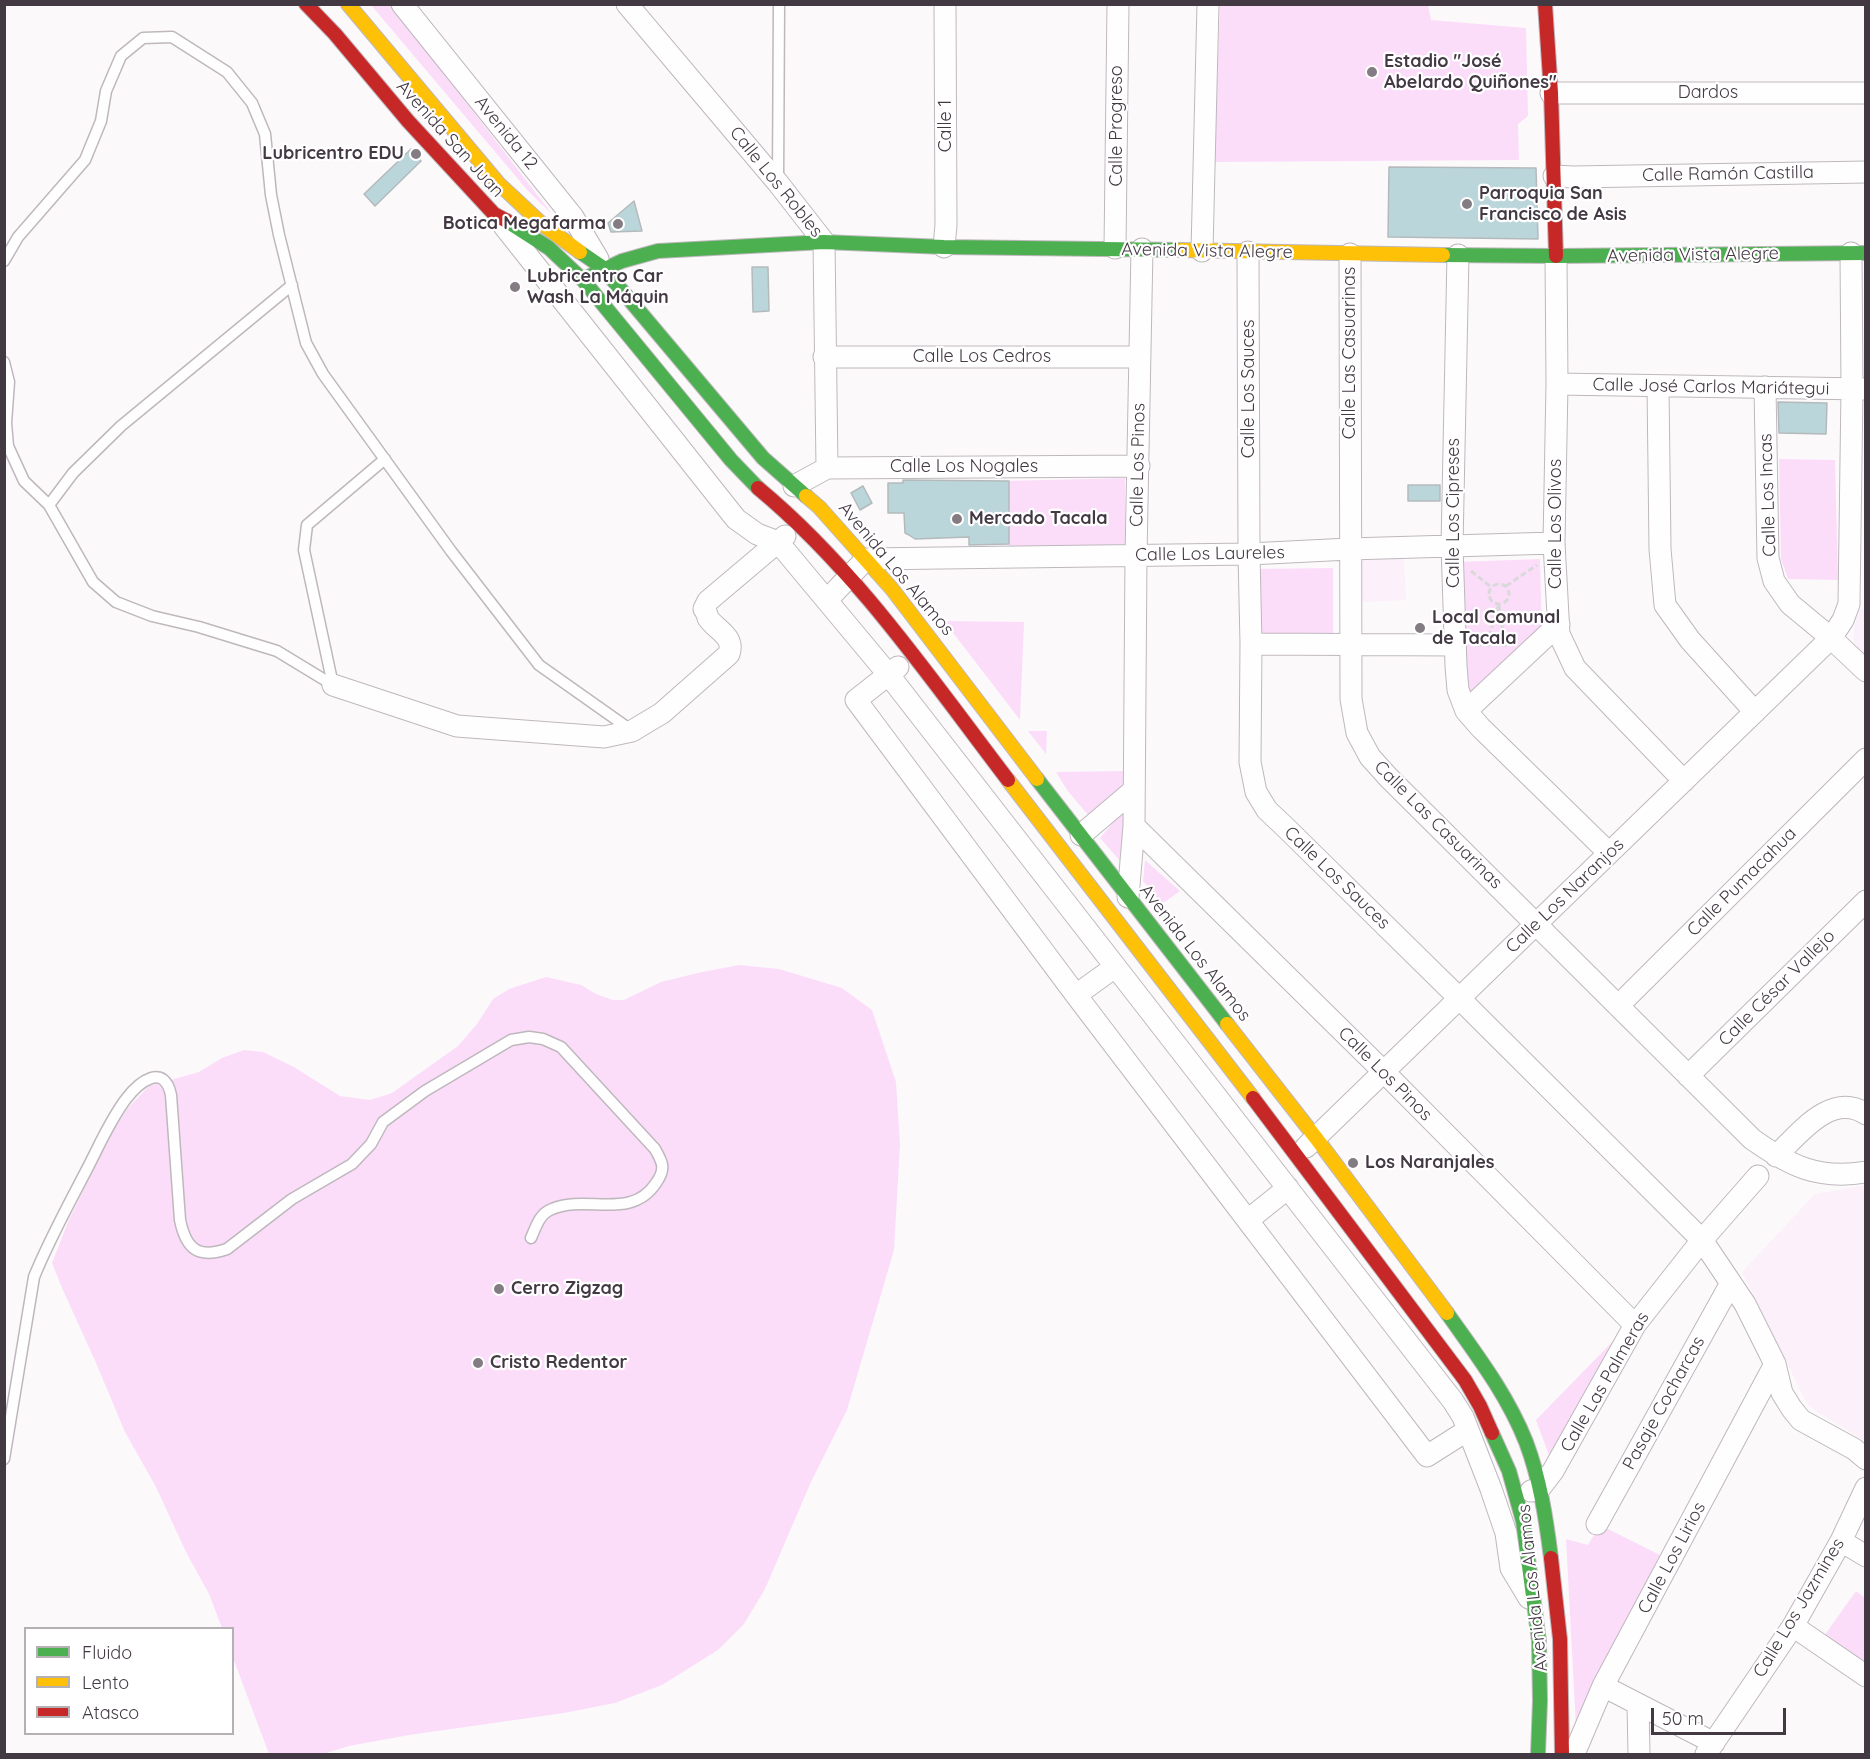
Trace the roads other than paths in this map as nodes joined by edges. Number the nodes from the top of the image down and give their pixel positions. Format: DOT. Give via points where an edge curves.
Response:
graph roads {
  1 [pos="306,4"];
  2 [pos="348,4"];
  3 [pos="402,4"];
  4 [pos="627,4"];
  5 [pos="779,4"];
  6 [pos="945,4"];
  7 [pos="1118,4"];
  8 [pos="1209,4"];
  9 [pos="1545,4"];
  10 [pos="1551,93"];
  11 [pos="1866,93"];
  12 [pos="1866,172"];
  13 [pos="1554,176"];
  14 [pos="778,183"];
  15 [pos="494,214"];
  16 [pos="825,242"];
  17 [pos="944,247"];
  18 [pos="1115,249"];
  19 [pos="1142,249"];
  20 [pos="658,251"];
  21 [pos="1202,251"];
  22 [pos="1248,252"];
  23 [pos="1858,253"];
  24 [pos="1350,254"];
  25 [pos="1458,255"];
  26 [pos="1556,256"];
  27 [pos="4,261"];
  28 [pos="646,266"];
  29 [pos="602,267"];
  30 [pos="583,280"];
  31 [pos="292,285"];
  32 [pos="639,286"];
  33 [pos="560,295"];
  34 [pos="638,310"];
  35 [pos="824,357"];
  36 [pos="1139,357"];
  37 [pos="4,362"];
  38 [pos="1557,384"];
  39 [pos="1658,386"];
  40 [pos="1765,387"];
  41 [pos="1859,389"];
  42 [pos="385,459"];
  43 [pos="1139,466"];
  44 [pos="827,468"];
  45 [pos="794,486"];
  46 [pos="49,505"];
  47 [pos="819,507"];
  48 [pos="799,524"];
  49 [pos="778,542"];
  50 [pos="1554,543"];
  51 [pos="1452,546"];
  52 [pos="1350,549"];
  53 [pos="1249,554"];
  54 [pos="1136,555"];
  55 [pos="866,559"];
  56 [pos="850,576"];
  57 [pos="827,600"];
  58 [pos="1858,604"];
  59 [pos="1558,624"];
  60 [pos="1831,638"];
  61 [pos="1251,644"];
  62 [pos="1350,644"];
  63 [pos="1455,645"];
  64 [pos="913,656"];
  65 [pos="1866,671"];
  66 [pos="888,674"];
  67 [pos="333,684"];
  68 [pos="1466,711"];
  69 [pos="1755,712"];
  70 [pos="632,731"];
  71 [pos="1866,759"];
  72 [pos="1684,781"];
  73 [pos="1134,790"];
  74 [pos="1134,826"];
  75 [pos="1081,836"];
  76 [pos="1609,853"];
  77 [pos="1128,897"];
  78 [pos="1866,901"];
  79 [pos="1148,923"];
  80 [pos="1536,924"];
  81 [pos="1130,937"];
  82 [pos="1111,961"];
  83 [pos="1076,995"];
  84 [pos="1460,999"];
  85 [pos="1618,1006"];
  86 [pos="1384,1072"];
  87 [pos="1688,1076"];
  88 [pos="1866,1114"];
  89 [pos="1316,1138"];
  90 [pos="1298,1155"];
  91 [pos="1776,1156"];
  92 [pos="1866,1172"];
  93 [pos="1758,1176"];
  94 [pos="1288,1188"];
  95 [pos="1248,1220"];
  96 [pos="531,1238"];
  97 [pos="1702,1240"];
  98 [pos="1731,1283"];
  99 [pos="1635,1325"];
  100 [pos="1775,1364"];
  101 [pos="1468,1430"];
  102 [pos="4,1459"];
  103 [pos="1866,1459"];
  104 [pos="1540,1488"];
  105 [pos="1866,1488"];
  106 [pos="1516,1497"];
  107 [pos="1597,1524"];
  108 [pos="1841,1541"];
  109 [pos="1866,1556"];
  110 [pos="1534,1607"];
  111 [pos="1793,1626"];
  112 [pos="1866,1676"];
  113 [pos="1603,1686"];
  114 [pos="1638,1704"];
  115 [pos="1710,1749"];
  116 [pos="1538,1755"];
  117 [pos="1562,1755"];
  118 [pos="1574,1755"];
  119 [pos="1639,1755"];
  1 -- 15 [label="main road, Avenida San Juan"];
  2 -- 29 [label="main road, Avenida San Juan" via="498,183 542,224"];
  3 -- 29 [label="street, Avenida 12" via="573,217"];
  4 -- 14 [label="street, Calle Los Robles"];
  5 -- 14 [label="lane"];
  6 -- 17 [label="street, Calle 1"];
  7 -- 18 [label="street, Calle Progreso"];
  8 -- 21 [label="street"];
  9 -- 10 [label="main road"];
  10 -- 11 [label="street, Dardos"];
  10 -- 13 [label="main road"];
  12 -- 13 [label="street, Calle Ramón Castilla"];
  13 -- 26 [label="main road"];
  14 -- 16 [label="street, Calle Los Robles"];
  15 -- 30 [label="main road, Avenida San Juan" via="549,248"];
  15 -- 33 [label="street"];
  16 -- 17 [label="main road, Avenida Vista Alegre"];
  16 -- 20 [label="main road, Avenida Vista Alegre"];
  16 -- 35 [label="street, Calle Los Robles"];
  17 -- 18 [label="main road, Avenida Vista Alegre"];
  18 -- 19 [label="main road, Avenida Vista Alegre"];
  19 -- 21 [label="main road, Avenida Vista Alegre"];
  19 -- 36 [label="street, Calle Los Pinos"];
  20 -- 28 [label="main road"];
  20 -- 29 [label="main road, Avenida Vista Alegre"];
  21 -- 22 [label="main road, Avenida Vista Alegre"];
  22 -- 24 [label="main road, Avenida Vista Alegre"];
  22 -- 53 [label="street, Calle Los Sauces"];
  23 -- 26 [label="main road, Avenida Vista Alegre"];
  23 -- 41 [label="street"];
  24 -- 25 [label="main road, Avenida Vista Alegre"];
  24 -- 52 [label="street, Calle Las Casuarinas"];
  25 -- 26 [label="main road, Avenida Vista Alegre"];
  25 -- 51 [label="street, Calle Los Cipreses"];
  26 -- 38 [label="street, Calle Los Olivos"];
  27 -- 31 [label="lane" via="18,237 85,160 121,56 143,38 172,37 227,72 252,103 265,134 272,195"];
  29 -- 30 [label="main road, Avenida Vista Alegre"];
  29 -- 34 [label="main road, Avenida Los Alamos"];
  30 -- 33 [label="street, Avenida Vista Alegre"];
  30 -- 48 [label="main road, Avenida Los Alamos" via="731,460"];
  31 -- 42 [label="lane" via="310,351"];
  31 -- 46 [label="lane" via="121,426 73,473"];
  32 -- 34 [label="main road"];
  33 -- 49 [label="street" via="736,519 757,534"];
  34 -- 45 [label="main road, Avenida Los Alamos" via="763,458"];
  35 -- 36 [label="street, Calle Los Cedros"];
  35 -- 44 [label="street, Calle Los Robles"];
  36 -- 43 [label="street, Calle Los Pinos"];
  37 -- 46 [label="lane" via="9,382 8,447 24,481"];
  38 -- 39 [label="street, Calle José Carlos Mariátegui"];
  38 -- 50 [label="street, Calle Los Olivos"];
  39 -- 40 [label="street, Calle José Carlos Mariátegui"];
  39 -- 69 [label="street" via="1660,549 1665,605 1690,640"];
  40 -- 41 [label="street, Calle José Carlos Mariátegui"];
  40 -- 60 [label="street, Calle Los Incas" via="1771,571 1790,604"];
  41 -- 58 [label="street"];
  42 -- 67 [label="lane" via="307,525 304,550"];
  42 -- 70 [label="lane" via="539,665"];
  43 -- 44 [label="street, Calle Los Nogales"];
  43 -- 54 [label="street, Calle Los Pinos"];
  44 -- 45 [label="street, Calle Los Nogales"];
  45 -- 47 [label="main road, Avenida Los Alamos"];
  46 -- 67 [label="lane" via="93,582 116,602 277,651"];
  47 -- 48 [label="street"];
  47 -- 55 [label="main road, Avenida Los Alamos"];
  48 -- 49 [label="street"];
  48 -- 56 [label="main road, Avenida Los Alamos"];
  49 -- 57 [label="street"];
  49 -- 70 [label="street" via="708,601 704,609 729,639 729,654 662,713"];
  50 -- 51 [label="street, Calle Los Laureles"];
  50 -- 59 [label="street, Calle Los Olivos"];
  51 -- 52 [label="street, Calle Los Laureles"];
  51 -- 63 [label="street, Calle Los Cipreses"];
  52 -- 53 [label="street, Calle Los Laureles"];
  52 -- 62 [label="street, Calle Las Casuarinas"];
  53 -- 54 [label="street, Calle Los Laureles"];
  53 -- 61 [label="street, Calle Los Sauces"];
  54 -- 55 [label="street, Calle Los Laureles"];
  54 -- 73 [label="street, Calle Los Pinos"];
  55 -- 56 [label="street"];
  55 -- 75 [label="main road, Avenida Los Alamos"];
  56 -- 57 [label="street"];
  56 -- 64 [label="main road, Avenida Los Alamos"];
  57 -- 66 [label="street"];
  58 -- 60 [label="street, Calle Los Naranjos"];
  59 -- 68 [label="street"];
  59 -- 72 [label="street, Calle Los Olivos" via="1575,668"];
  60 -- 65 [label="street, Calle Los Incas"];
  60 -- 69 [label="street, Calle Los Naranjos"];
  61 -- 62 [label="street"];
  61 -- 84 [label="street, Calle Los Sauces" via="1250,762 1256,792 1267,810"];
  62 -- 63 [label="street"];
  62 -- 80 [label="street, Calle Las Casuarinas" via="1351,699 1357,733 1370,757"];
  63 -- 68 [label="street, Calle Los Cipreses" via="1458,690"];
  64 -- 66 [label="street"];
  64 -- 81 [label="main road, Avenida Los Alamos"];
  66 -- 82 [label="street"];
  66 -- 83 [label="street" via="856,700"];
  67 -- 70 [label="street" via="457,726 604,737"];
  68 -- 76 [label="street, Calle Los Cipreses"];
  69 -- 72 [label="street, Calle Los Naranjos"];
  71 -- 85 [label="street, Calle Pumacahua"];
  72 -- 76 [label="street, Calle Los Naranjos"];
  73 -- 74 [label="street, Calle Los Pinos"];
  73 -- 75 [label="street"];
  74 -- 77 [label="street, Calle Los Pinos"];
  74 -- 86 [label="street, Calle Los Pinos"];
  75 -- 77 [label="main road, Avenida Los Alamos"];
  76 -- 80 [label="street, Calle Los Naranjos"];
  77 -- 79 [label="main road, Avenida Los Alamos"];
  78 -- 87 [label="street, Calle César Vallejo"];
  79 -- 81 [label="street"];
  79 -- 89 [label="main road, Avenida Los Alamos"];
  80 -- 84 [label="street, Calle Los Naranjos"];
  80 -- 85 [label="street, Calle Las Casuarinas"];
  81 -- 82 [label="street"];
  81 -- 90 [label="main road, Avenida Los Alamos"];
  82 -- 83 [label="street"];
  82 -- 94 [label="street"];
  83 -- 95 [label="street"];
  84 -- 86 [label="street, Calle Los Naranjos"];
  84 -- 97 [label="street, Calle Los Sauces"];
  85 -- 87 [label="street, Calle Las Casuarinas"];
  86 -- 89 [label="street, Calle Los Naranjos"];
  86 -- 99 [label="street, Calle Los Pinos"];
  87 -- 91 [label="street, Calle Las Casuarinas" via="1752,1139"];
  88 -- 91 [label="street" via="1842,1107 1826,1111"];
  89 -- 90 [label="street, Calle Los Naranjos"];
  89 -- 104 [label="main road, Avenida Los Alamos" via="1490,1374 1526,1442"];
  90 -- 106 [label="main road, Avenida Los Alamos" via="1466,1380 1504,1460"];
  91 -- 92 [label="street, Calle Las Casuarinas" via="1830,1175"];
  93 -- 97 [label="street, Calle Las Palmeras"];
  94 -- 95 [label="street"];
  94 -- 101 [label="street" via="1453,1401"];
  95 -- 101 [label="street" via="1427,1456"];
  96 -- 102 [label="lane" via="541,1215 551,1209 635,1202 650,1192 663,1173 655,1149 561,1047 543,1039 529,1036 511,1040 425,1091 383,1122 371,1144 352,1164 292,1199 218,1252 197,1250 184,1236 168,1084 157,1077 144,1081 126,1099 109,1127 34,1277"];
  97 -- 98 [label="street, Calle Los Sauces"];
  97 -- 99 [label="street, Calle Las Palmeras"];
  98 -- 100 [label="street, Calle Los Sauces"];
  98 -- 107 [label="street, Pasaje Cocharcas"];
  99 -- 104 [label="street, Calle Las Palmeras"];
  100 -- 103 [label="street, Calle Los Sauces" via="1782,1393 1802,1420"];
  100 -- 113 [label="street, Calle Los Lirios"];
  101 -- 110 [label="street" via="1506,1533 1511,1568"];
  104 -- 106 [label="street"];
  104 -- 117 [label="main road, Avenida Los Alamos" via="1560,1639"];
  105 -- 108 [label="street, Calle Los Jazmines"];
  106 -- 110 [label="main road, Avenida Los Alamos" via="1523,1521"];
  108 -- 109 [label="street"];
  108 -- 111 [label="street, Calle Los Jazmines"];
  110 -- 116 [label="main road, Avenida Los Alamos" via="1539,1641"];
  111 -- 112 [label="street"];
  111 -- 115 [label="street, Calle Los Jazmines"];
  113 -- 114 [label="street"];
  113 -- 118 [label="street, Calle Los Lirios"];
  114 -- 115 [label="street"];
  114 -- 119 [label="street"];
}
